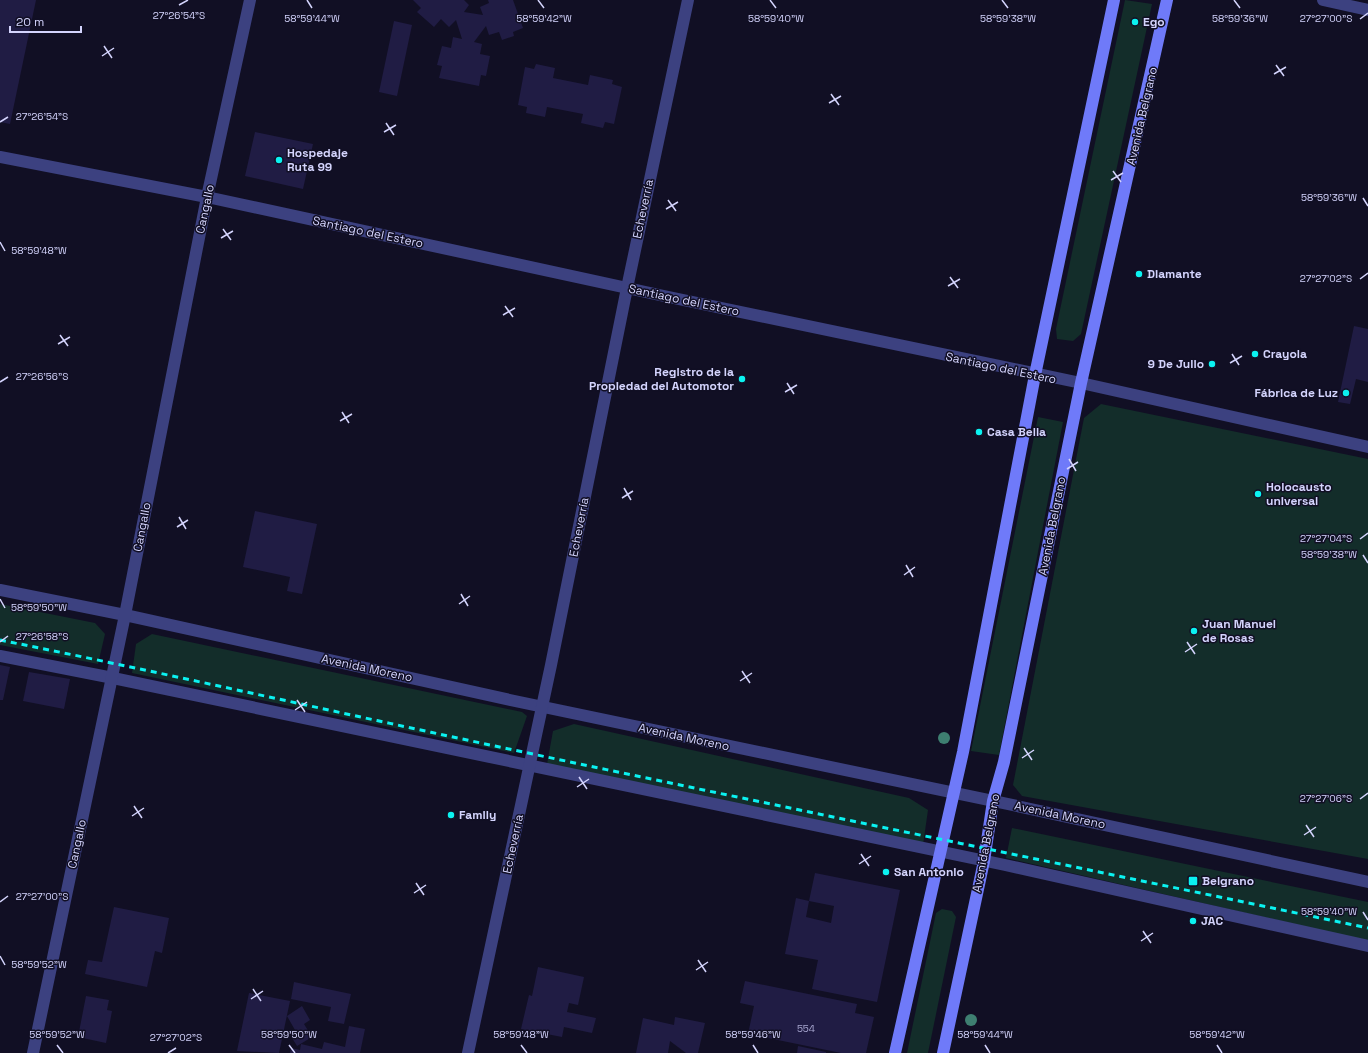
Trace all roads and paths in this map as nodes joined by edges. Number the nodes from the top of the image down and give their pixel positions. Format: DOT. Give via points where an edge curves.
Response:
graph roads {
  1 [pos="250,0"];
  2 [pos="688,0"];
  3 [pos="1114,0"];
  4 [pos="1168,0"];
  5 [pos="1323,0"];
  6 [pos="1368,10"];
  7 [pos="0,157"];
  8 [pos="207,197"];
  9 [pos="627,288"];
  10 [pos="1035,375"];
  11 [pos="1081,383"];
  12 [pos="1368,447"];
  13 [pos="0,590"];
  14 [pos="126,615"];
  15 [pos="0,656"];
  16 [pos="113,678"];
  17 [pos="542,707"];
  18 [pos="529,766"];
  19 [pos="953,793"];
  20 [pos="993,801"];
  21 [pos="940,853"];
  22 [pos="984,861"];
  23 [pos="1368,882"];
  24 [pos="1368,946"];
  25 [pos="33,1053"];
  26 [pos="468,1053"];
  27 [pos="895,1053"];
  28 [pos="943,1053"];
  1 -- 8 [label="street, Cangallo"];
  2 -- 9 [label="street, Echeverría"];
  3 -- 10 [label="main road"];
  4 -- 11 [label="main road, Avenida Belgrano"];
  5 -- 6 [label="street"];
  7 -- 8 [label="street, Santiago del Estero"];
  8 -- 9 [label="street, Santiago del Estero"];
  8 -- 14 [label="street, Cangallo"];
  9 -- 10 [label="street, Santiago del Estero"];
  9 -- 17 [label="street, Echeverría"];
  10 -- 11 [label="street, Santiago del Estero"];
  10 -- 19 [label="main road"];
  11 -- 12 [label="street, Santiago del Estero"];
  11 -- 20 [label="main road, Avenida Belgrano" via="1004,762"];
  13 -- 14 [label="street, Avenida Moreno"];
  14 -- 16 [label="street, Cangallo"];
  14 -- 17 [label="street, Avenida Moreno"];
  15 -- 16 [label="street"];
  16 -- 18 [label="street"];
  16 -- 25 [label="street, Cangallo"];
  17 -- 18 [label="street, Echeverría"];
  17 -- 19 [label="street, Avenida Moreno"];
  18 -- 21 [label="street"];
  18 -- 26 [label="street, Echeverría"];
  19 -- 20 [label="street, Avenida Moreno"];
  19 -- 21 [label="main road"];
  20 -- 22 [label="main road, Avenida Belgrano"];
  20 -- 23 [label="street, Avenida Moreno"];
  21 -- 22 [label="street"];
  21 -- 27 [label="main road"];
  22 -- 24 [label="street"];
  22 -- 28 [label="main road, Avenida Belgrano"];
}
